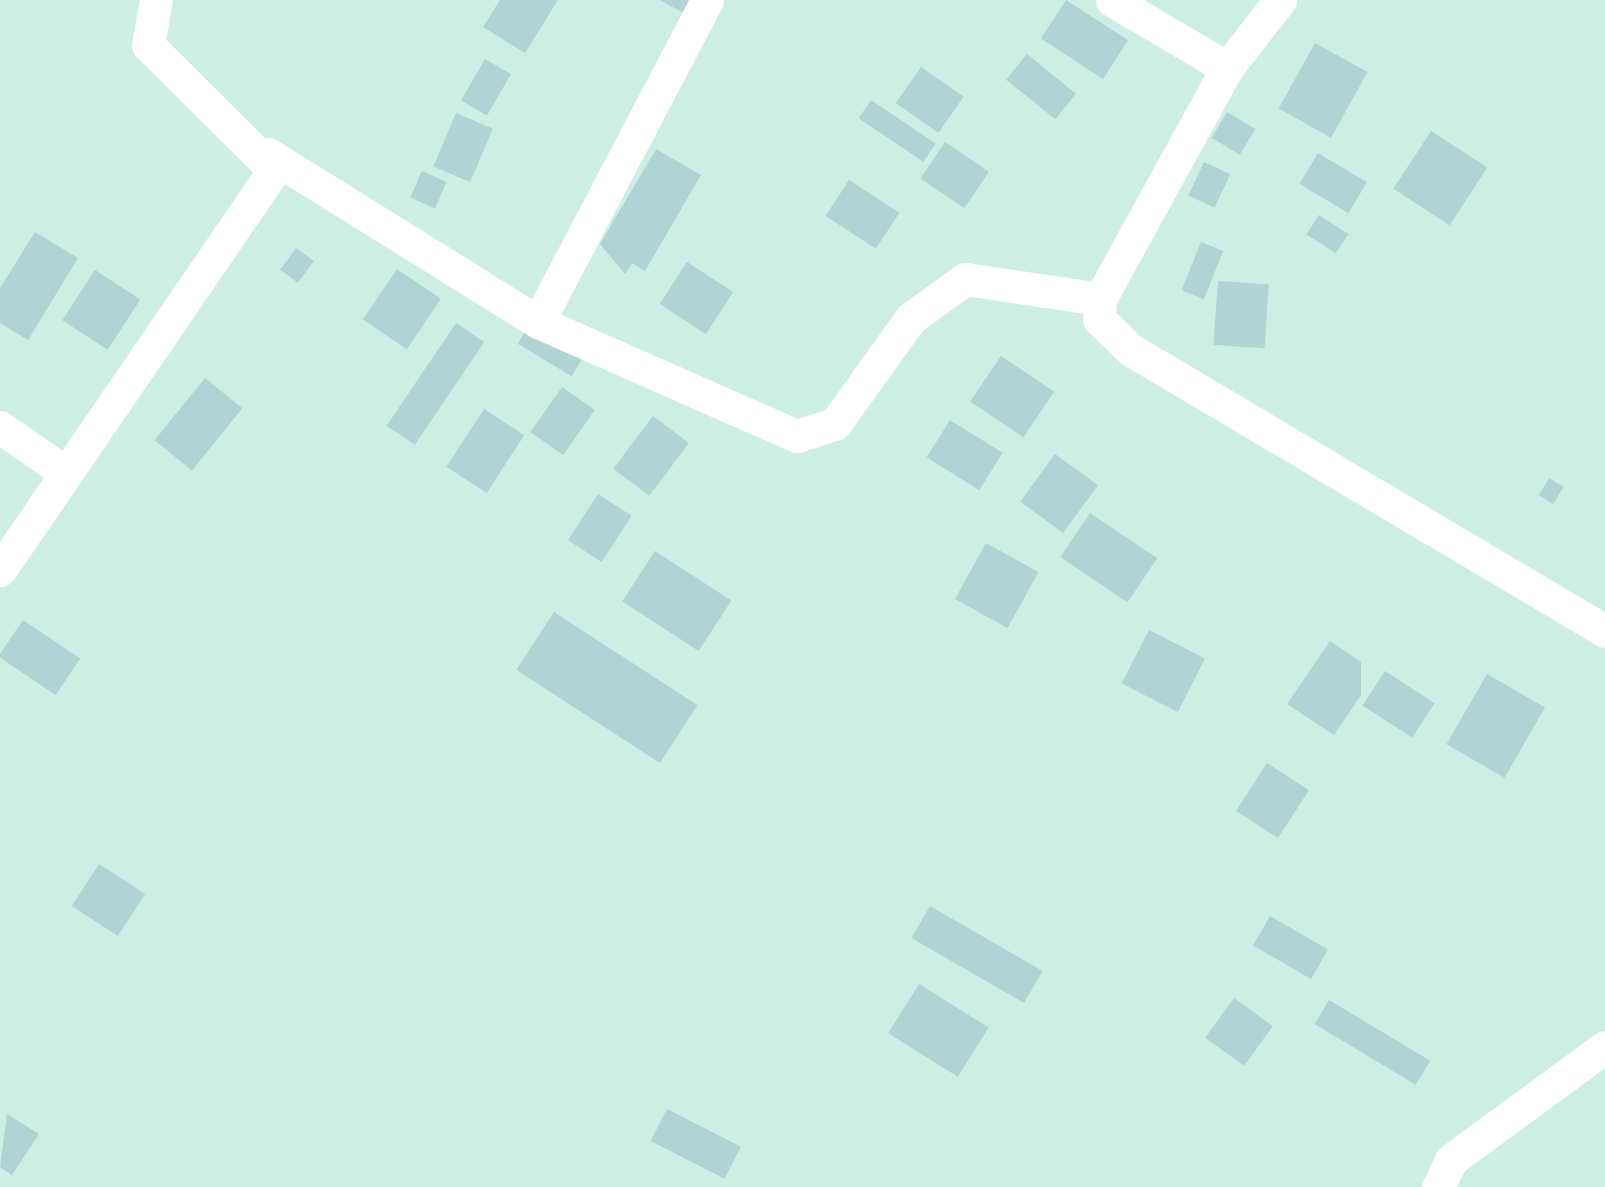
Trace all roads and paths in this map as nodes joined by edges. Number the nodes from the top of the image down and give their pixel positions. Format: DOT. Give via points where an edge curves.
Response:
graph roads {
  1 [pos="156,0"];
  2 [pos="707,0"];
  3 [pos="1112,0"];
  4 [pos="1280,0"];
  5 [pos="1227,68"];
  6 [pos="268,154"];
  7 [pos="1100,299"];
  8 [pos="538,322"];
  9 [pos="0,427"];
  10 [pos="66,472"];
  11 [pos="0,570"];
  12 [pos="1605,631"];
  13 [pos="1605,1047"];
  14 [pos="1438,1187"];
  1 -- 6 [label="street" via="148,45 171,76"];
  2 -- 8 [label="street"];
  3 -- 5 [label="street"];
  4 -- 5 [label="street"];
  5 -- 7 [label="street"];
  6 -- 8 [label="street"];
  6 -- 10 [label="street" via="268,191"];
  7 -- 8 [label="street" via="965,279 911,318 835,424 814,435"];
  7 -- 12 [label="street" via="1099,319 1131,350"];
  9 -- 10 [label="street"];
  10 -- 11 [label="street"];
  13 -- 14 [label="street" via="1451,1160"];
}
